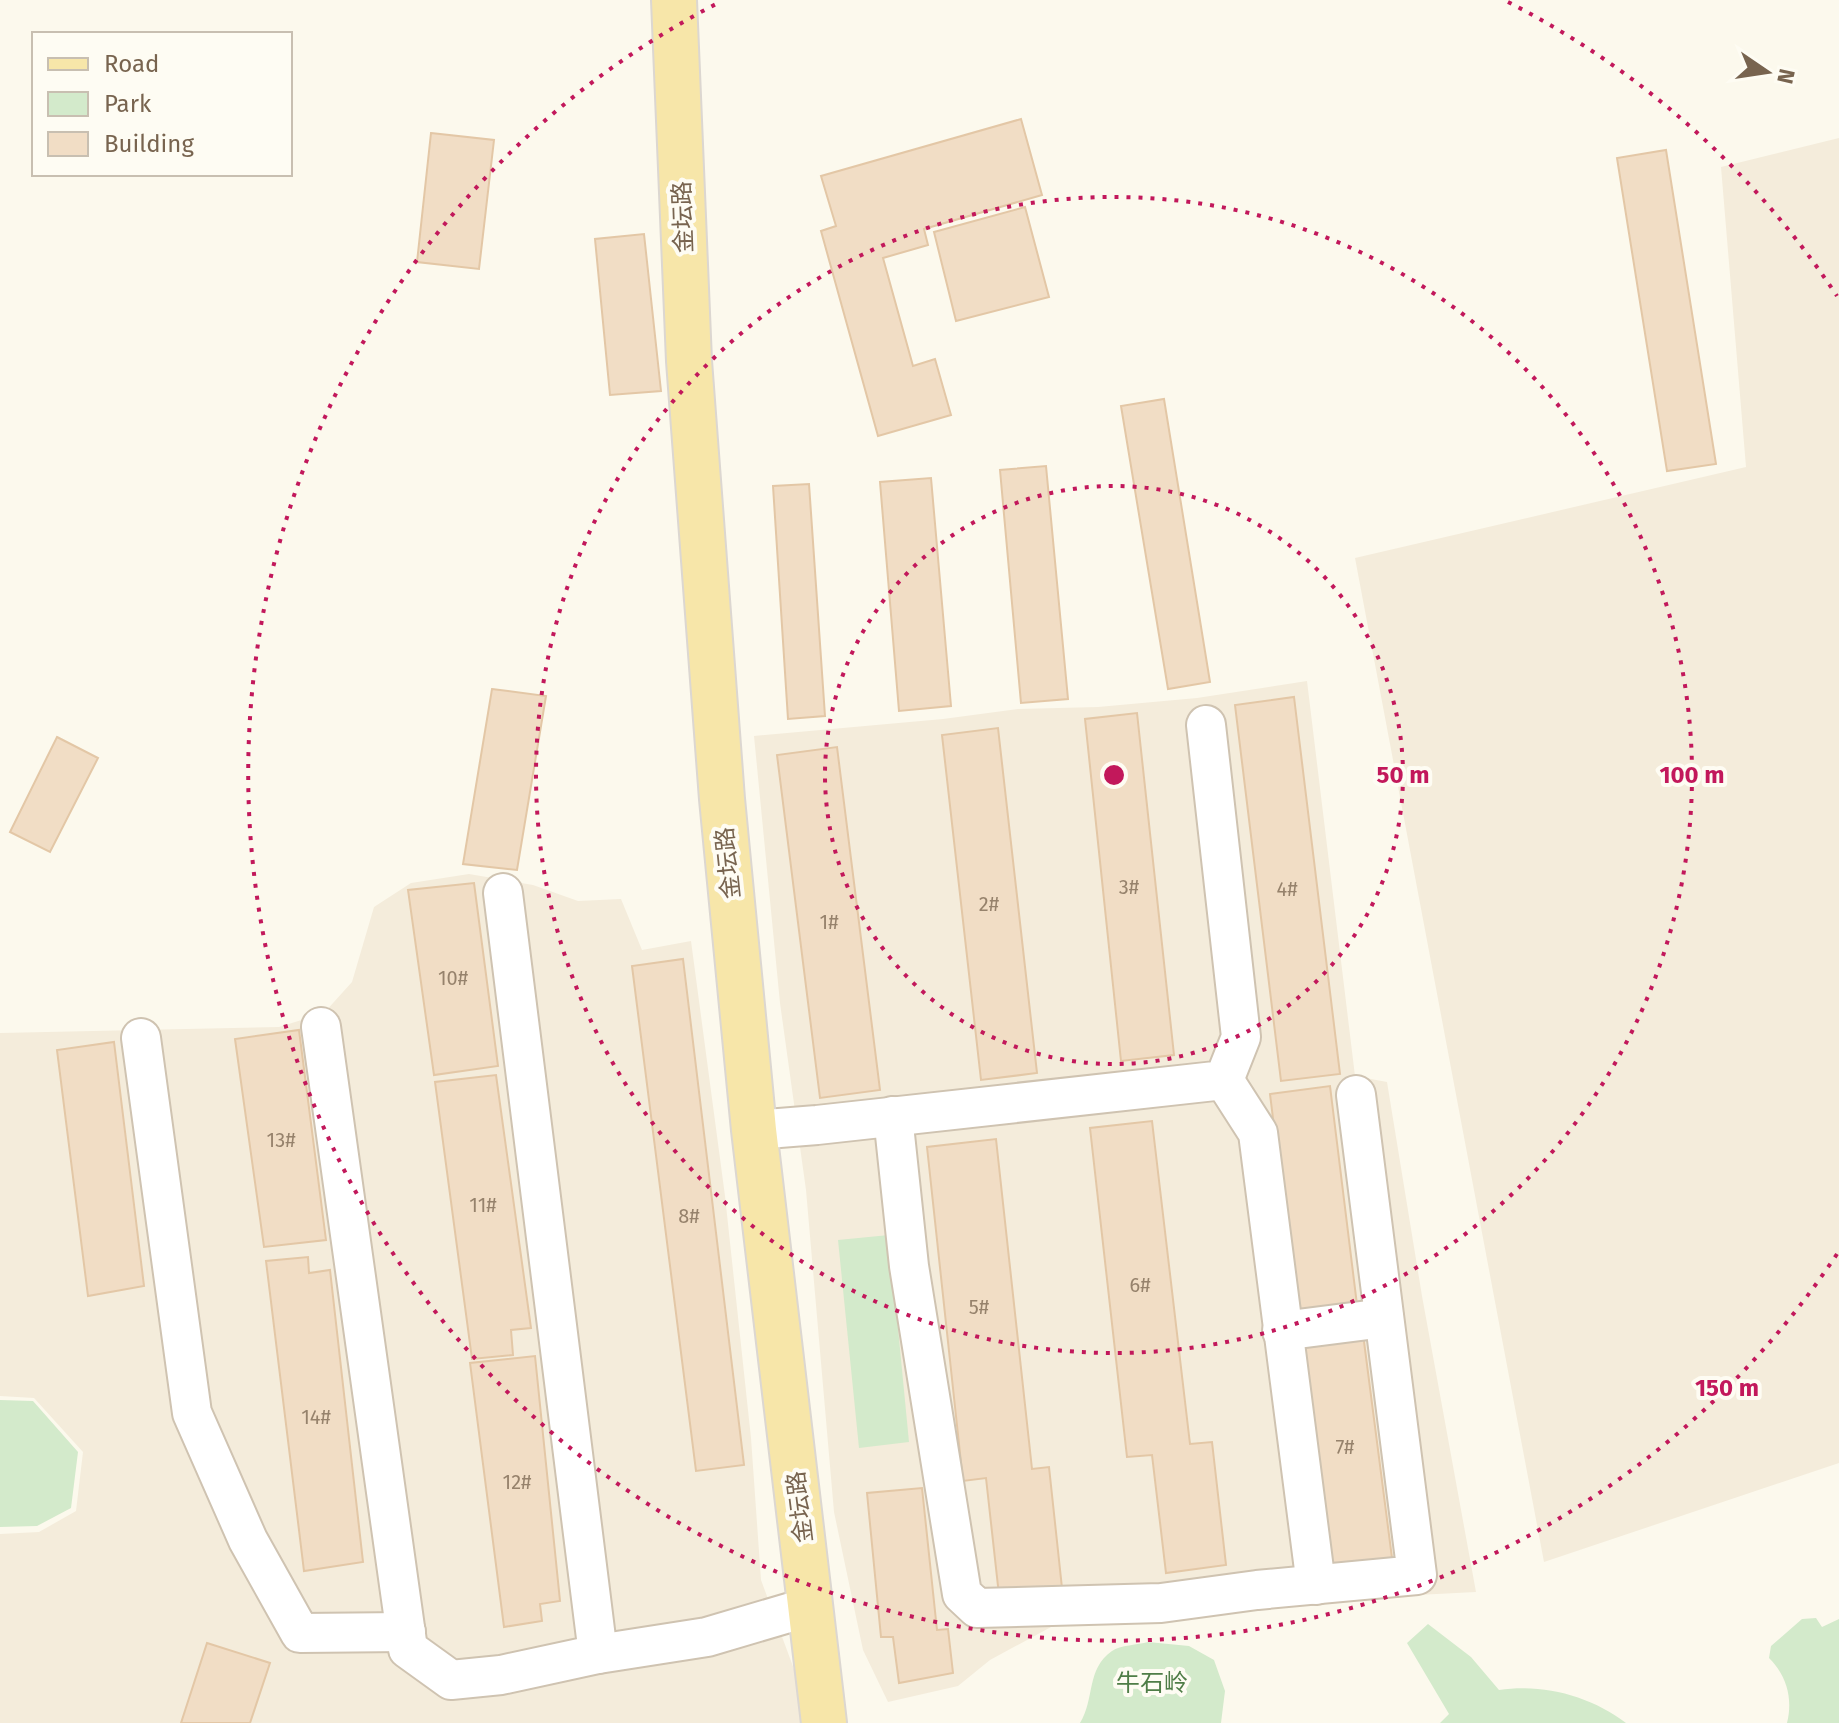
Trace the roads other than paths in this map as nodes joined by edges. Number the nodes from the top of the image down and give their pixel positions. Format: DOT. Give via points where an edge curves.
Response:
graph roads {
  1 [pos="674,0"];
  2 [pos="1206,725"];
  3 [pos="503,893"];
  4 [pos="321,1027"];
  5 [pos="141,1038"];
  6 [pos="1224,1080"];
  7 [pos="1356,1095"];
  8 [pos="893,1116"];
  9 [pos="754,1130"];
  10 [pos="1384,1318"];
  11 [pos="1282,1331"];
  12 [pos="1316,1585"];
  13 [pos="812,1606"];
  14 [pos="406,1632"];
  15 [pos="598,1654"];
  16 [pos="824,1723"];
  1 -- 9 [label="main road, 金坛路" via="689,361 722,799"];
  2 -- 6 [label="lane" via="1241,1037"];
  3 -- 15 [label="lane"];
  4 -- 14 [label="lane"];
  5 -- 14 [label="lane" via="192,1413 248,1540 300,1633"];
  6 -- 8 [label="lane"];
  6 -- 11 [label="lane" via="1258,1133"];
  7 -- 10 [label="lane"];
  8 -- 9 [label="lane"];
  8 -- 12 [label="lane" via="909,1266 962,1594 977,1608 1161,1603"];
  9 -- 13 [label="main road, 金坛路"];
  10 -- 11 [label="lane"];
  10 -- 12 [label="lane" via="1417,1575"];
  11 -- 12 [label="lane"];
  13 -- 15 [label="lane" via="707,1637"];
  13 -- 16 [label="main road, 金坛路"];
  14 -- 15 [label="lane" via="408,1649 451,1680"];
}
